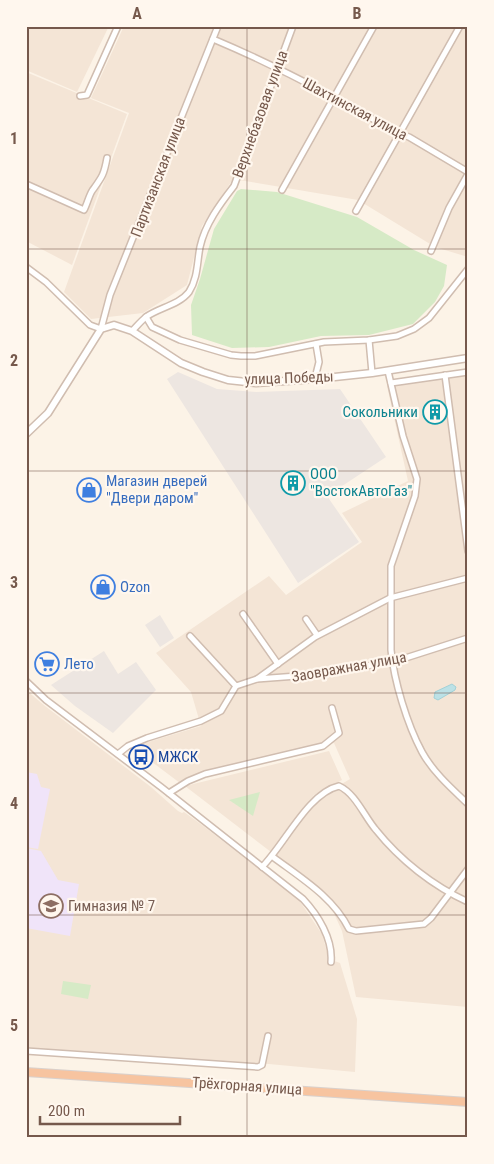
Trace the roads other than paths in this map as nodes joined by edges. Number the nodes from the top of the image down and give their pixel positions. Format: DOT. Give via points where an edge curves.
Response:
graph roads {
  1 [pos="118,26"];
  2 [pos="218,26"];
  3 [pos="293,26"];
  4 [pos="374,26"];
  5 [pos="460,26"];
  6 [pos="213,39"];
  7 [pos="276,69"];
  8 [pos="80,96"];
  9 [pos="336,97"];
  10 [pos="398,134"];
  11 [pos="107,158"];
  12 [pos="468,173"];
  13 [pos="26,184"];
  14 [pos="282,190"];
  15 [pos="356,211"];
  16 [pos="431,251"];
  17 [pos="26,268"];
  18 [pos="467,271"];
  19 [pos="146,317"];
  20 [pos="101,329"];
  21 [pos="132,331"];
  22 [pos="368,340"];
  23 [pos="316,344"];
  24 [pos="468,358"];
  25 [pos="456,360"];
  26 [pos="388,371"];
  27 [pos="468,372"];
  28 [pos="372,373"];
  29 [pos="458,373"];
  30 [pos="446,375"];
  31 [pos="316,379"];
  32 [pos="391,383"];
  33 [pos="26,434"];
  34 [pos="468,551"];
  35 [pos="468,578"];
  36 [pos="390,598"];
  37 [pos="243,614"];
  38 [pos="306,619"];
  39 [pos="319,634"];
  40 [pos="190,636"];
  41 [pos="468,638"];
  42 [pos="393,662"];
  43 [pos="278,664"];
  44 [pos="257,679"];
  45 [pos="26,681"];
  46 [pos="236,686"];
  47 [pos="332,708"];
  48 [pos="118,754"];
  49 [pos="168,793"];
  50 [pos="468,804"];
  51 [pos="273,857"];
  52 [pos="262,867"];
  53 [pos="468,869"];
  54 [pos="450,894"];
  55 [pos="468,902"];
  56 [pos="331,962"];
  57 [pos="268,1036"];
  58 [pos="26,1051"];
  59 [pos="26,1072"];
  60 [pos="468,1102"];
  1 -- 8 [label="street" via="87,94"];
  2 -- 6 [label="street, Партизанская улица"];
  3 -- 7 [label="street, Верхнебазовая улица"];
  4 -- 9 [label="street"];
  5 -- 10 [label="street"];
  6 -- 7 [label="street, Шахтинская улица"];
  6 -- 20 [label="street, Партизанская улица" via="110,295"];
  7 -- 9 [label="street, Шахтинская улица"];
  7 -- 19 [label="street, Верхнебазовая улица" via="234,186 221,203 200,246 189,292"];
  9 -- 10 [label="street, Шахтинская улица"];
  9 -- 14 [label="street"];
  10 -- 12 [label="street, Шахтинская улица" via="409,137"];
  10 -- 15 [label="street"];
  11 -- 13 [label="street" via="103,175 84,210"];
  12 -- 16 [label="street"];
  17 -- 20 [label="street" via="46,282 90,325"];
  18 -- 22 [label="street" via="429,318 414,329 397,336"];
  19 -- 21 [label="street, Верхнебазовая улица"];
  19 -- 23 [label="street" via="152,327 180,340 231,355 255,356"];
  20 -- 21 [label="street, улица Победы" via="114,325"];
  20 -- 33 [label="street" via="48,413"];
  21 -- 31 [label="street, улица Победы" via="181,363 228,380 256,383"];
  22 -- 23 [label="street"];
  22 -- 28 [label="street"];
  23 -- 31 [label="street" via="319,362"];
  24 -- 25 [label="street, улица Победы"];
  25 -- 26 [label="street, улица Победы"];
  25 -- 29 [label="street"];
  26 -- 28 [label="street, улица Победы"];
  26 -- 32 [label="street"];
  27 -- 29 [label="street"];
  28 -- 31 [label="street, улица Победы"];
  29 -- 30 [label="street"];
  30 -- 32 [label="street"];
  30 -- 34 [label="street"];
  32 -- 36 [label="street" via="417,486 391,566"];
  35 -- 36 [label="street"];
  36 -- 39 [label="street"];
  36 -- 42 [label="street"];
  37 -- 43 [label="street"];
  38 -- 39 [label="street"];
  39 -- 43 [label="street"];
  40 -- 46 [label="street"];
  41 -- 42 [label="street, Заовражная улица"];
  42 -- 44 [label="street, Заовражная улица"];
  42 -- 50 [label="street" via="406,714 422,753 442,779"];
  43 -- 44 [label="street"];
  44 -- 46 [label="street"];
  45 -- 48 [label="street"];
  46 -- 48 [label="street" via="221,711 201,721 147,738"];
  47 -- 49 [label="street" via="339,733 323,746 205,774"];
  48 -- 49 [label="street"];
  49 -- 52 [label="street"];
  51 -- 52 [label="street"];
  51 -- 54 [label="street" via="329,900 353,930 424,924"];
  51 -- 54 [label="street" via="316,798 339,786 346,789 376,830 402,858"];
  52 -- 56 [label="street" via="312,909 325,931"];
  53 -- 54 [label="street"];
  54 -- 55 [label="street"];
  57 -- 58 [label="street" via="262,1065 258,1067"];
  59 -- 60 [label="highway, Трёхгорная улица"];
}
